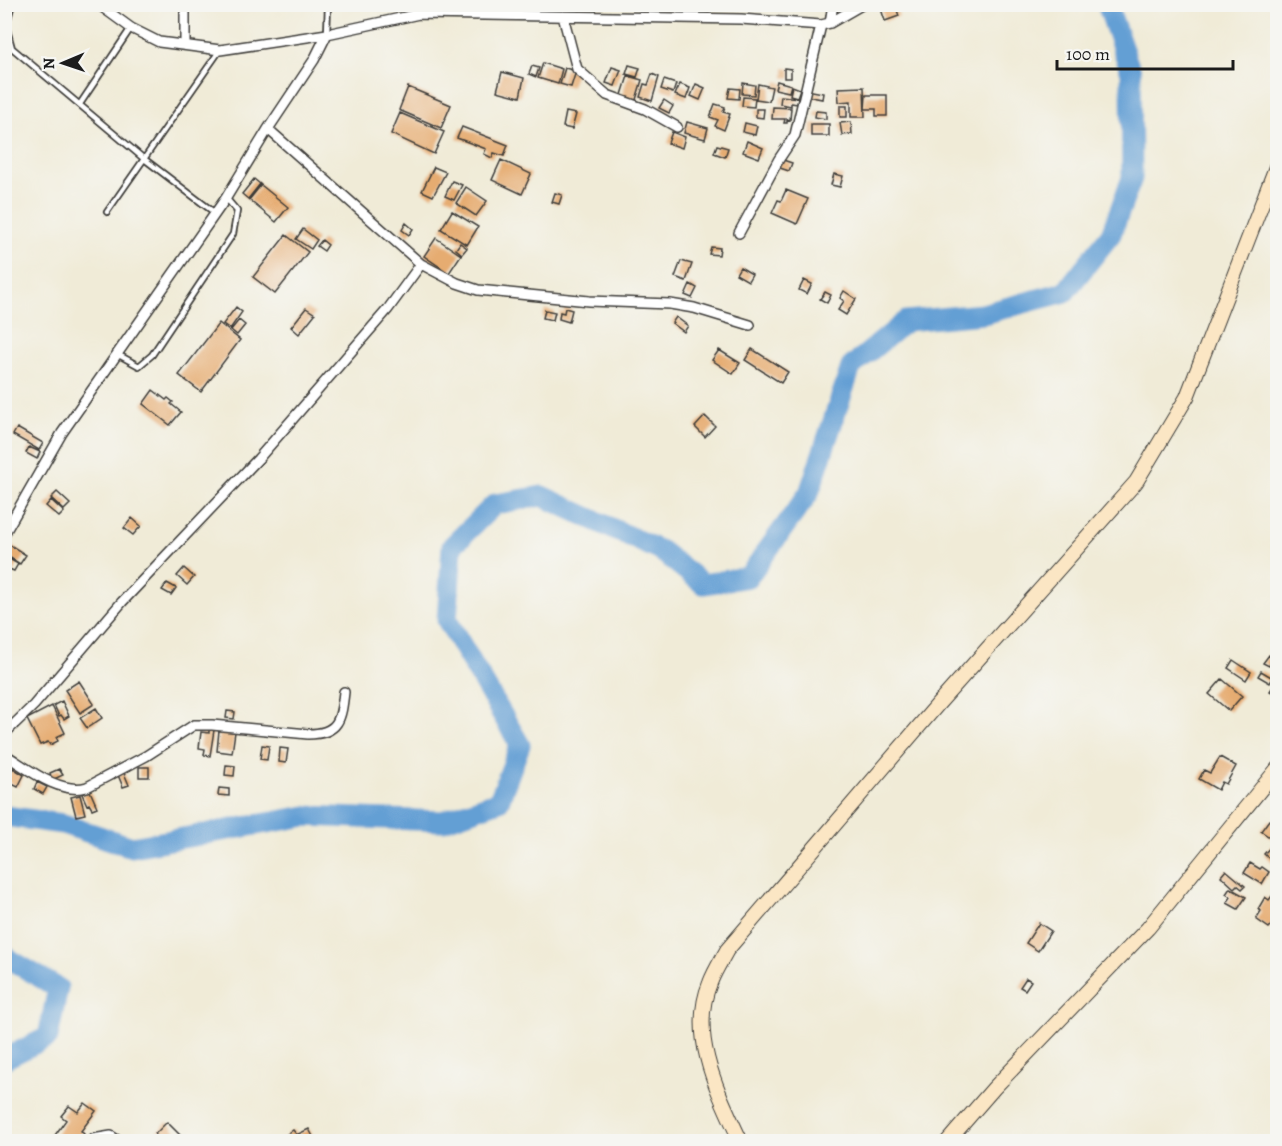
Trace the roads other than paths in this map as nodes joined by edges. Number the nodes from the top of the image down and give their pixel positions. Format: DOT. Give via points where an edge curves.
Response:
graph roads {
  1 [pos="12,4"];
  2 [pos="98,4"];
  3 [pos="185,4"];
  4 [pos="327,4"];
  5 [pos="524,4"];
  6 [pos="834,4"];
  7 [pos="863,4"];
  8 [pos="523,15"];
  9 [pos="563,16"];
  10 [pos="826,24"];
  11 [pos="131,28"];
  12 [pos="327,34"];
  13 [pos="185,45"];
  14 [pos="220,50"];
  15 [pos="80,104"];
  16 [pos="677,127"];
  17 [pos="268,129"];
  18 [pos="143,158"];
  19 [pos="1278,162"];
  20 [pos="226,198"];
  21 [pos="107,212"];
  22 [pos="215,213"];
  23 [pos="739,233"];
  24 [pos="421,264"];
  25 [pos="750,325"];
  26 [pos="117,354"];
  27 [pos="4,534"];
  28 [pos="344,692"];
  29 [pos="4,734"];
  30 [pos="4,754"];
  31 [pos="1278,768"];
  32 [pos="91,1142"];
  33 [pos="120,1142"];
  34 [pos="741,1142"];
  35 [pos="947,1142"];
  1 -- 15 [label="lane" via="6,26 12,48"];
  2 -- 11 [label="street"];
  3 -- 13 [label="street"];
  4 -- 12 [label="lane"];
  5 -- 8 [label="street"];
  6 -- 10 [label="street"];
  7 -- 10 [label="street"];
  8 -- 9 [label="street"];
  8 -- 12 [label="street" via="419,14"];
  9 -- 10 [label="street"];
  9 -- 16 [label="street" via="577,69 607,95"];
  10 -- 23 [label="street" via="795,135"];
  11 -- 13 [label="street" via="159,42"];
  11 -- 15 [label="lane"];
  12 -- 14 [label="street"];
  12 -- 17 [label="street"];
  13 -- 14 [label="street"];
  14 -- 18 [label="lane"];
  15 -- 18 [label="lane"];
  17 -- 20 [label="street"];
  17 -- 24 [label="street"];
  18 -- 21 [label="lane"];
  18 -- 22 [label="lane"];
  19 -- 34 [label="main road" via="1187,397 1136,482 727,950 709,985 702,1026 713,1080"];
  20 -- 22 [label="street"];
  20 -- 26 [label="lane" via="237,211 233,234 152,355 139,366"];
  22 -- 26 [label="street"];
  24 -- 25 [label="street" via="478,290 670,304"];
  24 -- 29 [label="street" via="388,309 258,459"];
  26 -- 27 [label="street" via="62,433"];
  28 -- 30 [label="street" via="337,725 320,734 194,725 146,756 79,790 52,782"];
  31 -- 35 [label="main road" via="1148,928"];
  32 -- 33 [label="street" via="111,1136"];
}
